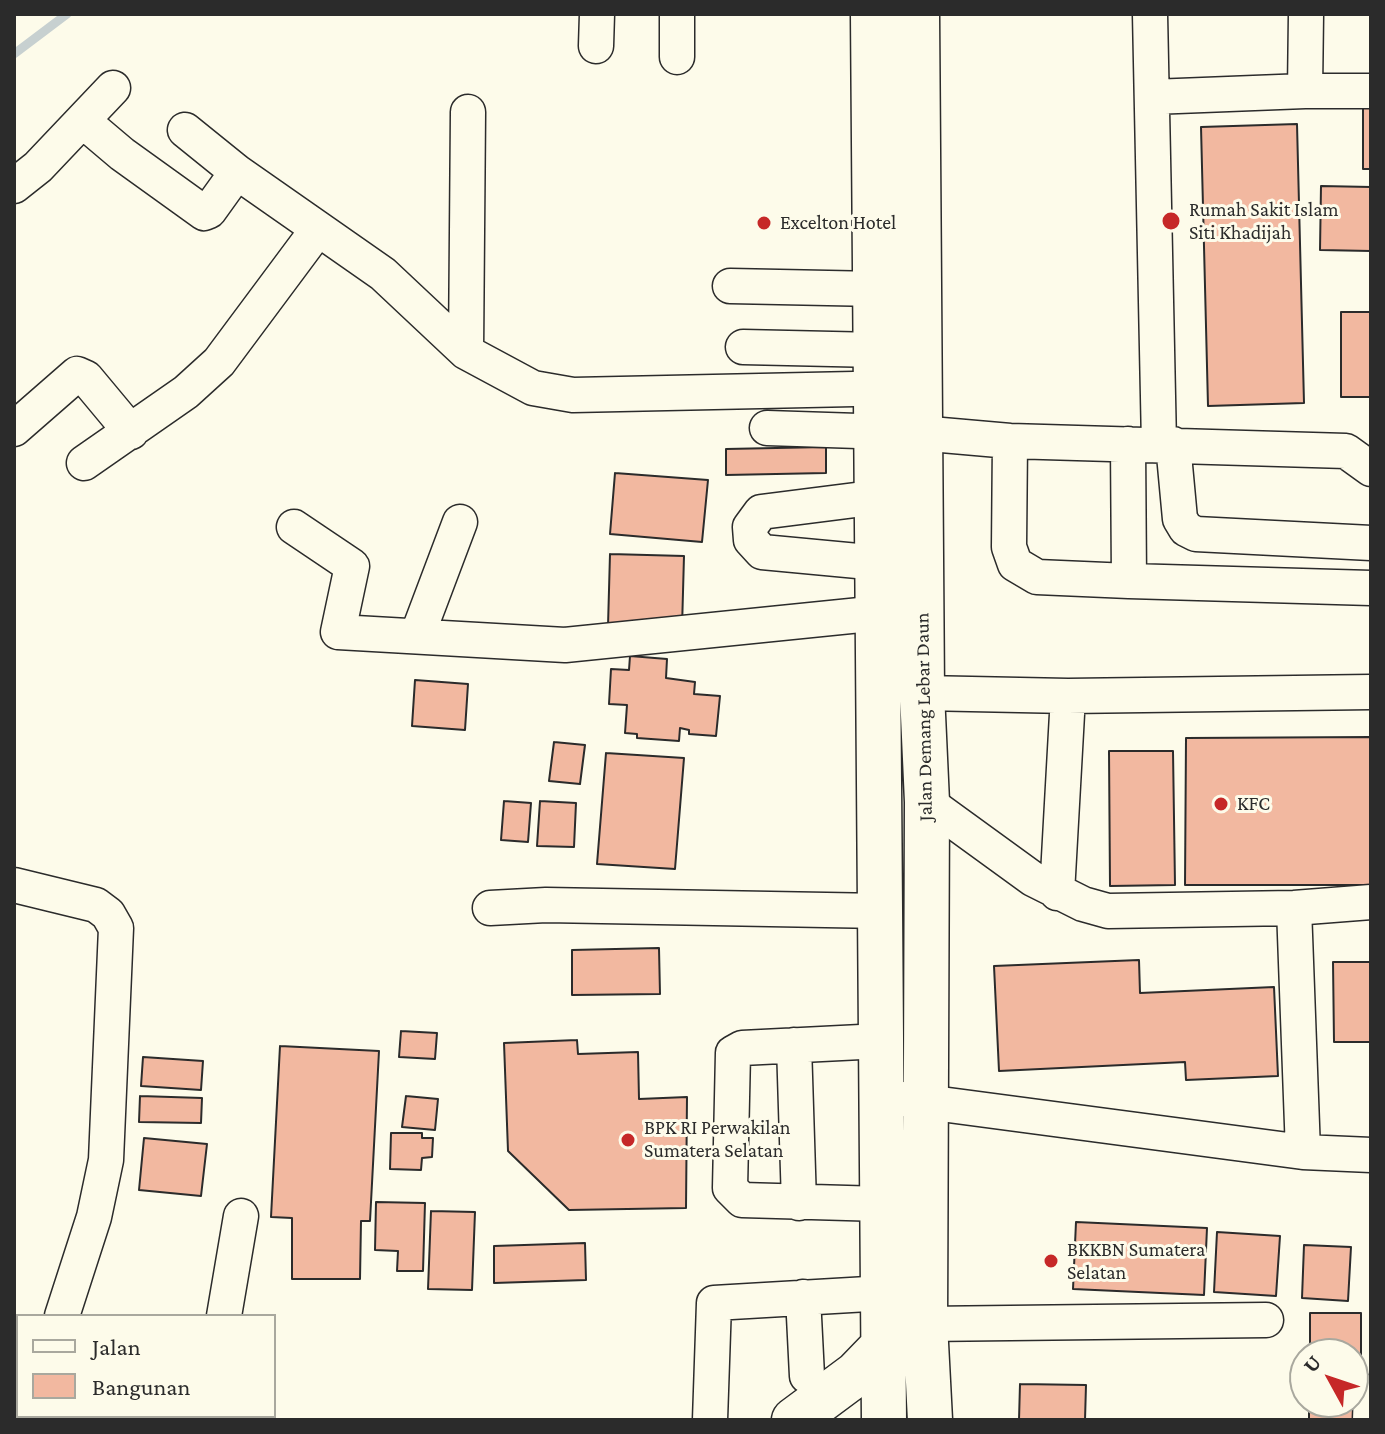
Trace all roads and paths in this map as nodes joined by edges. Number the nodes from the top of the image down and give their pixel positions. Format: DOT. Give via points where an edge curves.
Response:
graph roads {
  1 [pos="677,14"];
  2 [pos="873,14"];
  3 [pos="917,14"];
  4 [pos="1150,14"];
  5 [pos="1306,14"];
  6 [pos="677,57"];
  7 [pos="113,88"];
  8 [pos="1305,91"];
  9 [pos="1371,91"];
  10 [pos="1152,97"];
  11 [pos="468,112"];
  12 [pos="83,121"];
  13 [pos="185,130"];
  14 [pos="237,172"];
  15 [pos="14,186"];
  16 [pos="318,229"];
  17 [pos="730,286"];
  18 [pos="877,289"];
  19 [pos="743,347"];
  20 [pos="466,352"];
  21 [pos="891,375"];
  22 [pos="767,428"];
  23 [pos="14,429"];
  24 [pos="131,432"];
  25 [pos="898,433"];
  26 [pos="1010,441"];
  27 [pos="1153,444"];
  28 [pos="84,463"];
  29 [pos="1371,469"];
  30 [pos="879,497"];
  31 [pos="460,522"];
  32 [pos="294,527"];
  33 [pos="1371,543"];
  34 [pos="879,563"];
  35 [pos="1129,581"];
  36 [pos="1371,588"];
  37 [pos="880,613"];
  38 [pos="417,636"];
  39 [pos="1371,692"];
  40 [pos="922,693"];
  41 [pos="1068,696"];
  42 [pos="927,802"];
  43 [pos="14,885"];
  44 [pos="1057,893"];
  45 [pos="1371,902"];
  46 [pos="490,908"];
  47 [pos="1294,908"];
  48 [pos="882,911"];
  49 [pos="881,1041"];
  50 [pos="794,1045"];
  51 [pos="883,1099"];
  52 [pos="926,1100"];
  53 [pos="1303,1152"];
  54 [pos="1371,1155"];
  55 [pos="799,1203"];
  56 [pos="882,1204"];
  57 [pos="241,1216"];
  58 [pos="885,1293"];
  59 [pos="803,1297"];
  60 [pos="63,1314"];
  61 [pos="224,1314"];
  62 [pos="1266,1320"];
  63 [pos="925,1324"];
  64 [pos="886,1343"];
  65 [pos="807,1376"];
  66 [pos="1371,1392"];
  67 [pos="710,1420"];
  68 [pos="794,1420"];
  69 [pos="884,1420"];
  70 [pos="930,1420"];
  71 [pos="1370,1420"];
  1 -- 6 [label="street"];
  2 -- 18 [label="highway, Jalan Demang Lebar Daun"];
  3 -- 21 [label="highway, Jalan Demang Lebar Daun"];
  4 -- 10 [label="street"];
  5 -- 8 [label="street"];
  7 -- 12 [label="street"];
  8 -- 9 [label="street"];
  8 -- 10 [label="street"];
  10 -- 27 [label="street"];
  11 -- 20 [label="street"];
  12 -- 14 [label="street" via="204,213"];
  12 -- 15 [label="street"];
  13 -- 14 [label="street"];
  14 -- 16 [label="street"];
  16 -- 20 [label="street" via="383,274"];
  16 -- 24 [label="street" via="219,362"];
  17 -- 18 [label="street"];
  18 -- 21 [label="highway, Jalan Demang Lebar Daun"];
  19 -- 21 [label="street"];
  20 -- 21 [label="street" via="533,388 573,395"];
  21 -- 25 [label="highway, Jalan Demang Lebar Daun"];
  22 -- 25 [label="street"];
  23 -- 24 [label="street" via="77,374"];
  24 -- 28 [label="street"];
  25 -- 26 [label="street"];
  25 -- 30 [label="highway, Jalan Demang Lebar Daun"];
  25 -- 40 [label="highway, Jalan Demang Lebar Daun"];
  26 -- 27 [label="street"];
  26 -- 35 [label="street" via="1009,547 1015,564 1037,577"];
  27 -- 29 [label="street" via="1346,451"];
  27 -- 33 [label="street" via="1180,519 1196,534"];
  27 -- 35 [label="street"];
  30 -- 34 [label="highway, Jalan Demang Lebar Daun"];
  30 -- 34 [label="street" via="761,512 750,527 751,540 762,552"];
  31 -- 38 [label="street"];
  32 -- 38 [label="street" via="352,566 338,632"];
  34 -- 37 [label="highway, Jalan Demang Lebar Daun"];
  35 -- 36 [label="street"];
  37 -- 38 [label="street" via="565,645"];
  37 -- 48 [label="highway, Jalan Demang Lebar Daun"];
  39 -- 41 [label="street"];
  40 -- 41 [label="street"];
  40 -- 42 [label="highway, Jalan Demang Lebar Daun"];
  41 -- 44 [label="street"];
  42 -- 44 [label="street"];
  42 -- 52 [label="highway, Jalan Demang Lebar Daun"];
  43 -- 60 [label="street" via="96,905 116,928 106,1160"];
  44 -- 47 [label="street" via="1108,911"];
  45 -- 47 [label="street"];
  46 -- 48 [label="street"];
  47 -- 53 [label="street"];
  48 -- 49 [label="highway, Jalan Demang Lebar Daun"];
  49 -- 50 [label="street"];
  49 -- 51 [label="highway, Jalan Demang Lebar Daun"];
  50 -- 55 [label="street"];
  50 -- 55 [label="street" via="742,1048 731,1057 730,1188 742,1200"];
  51 -- 52 [label="street"];
  51 -- 56 [label="highway, Jalan Demang Lebar Daun"];
  52 -- 53 [label="street"];
  52 -- 63 [label="highway, Jalan Demang Lebar Daun"];
  53 -- 54 [label="street"];
  55 -- 56 [label="street"];
  56 -- 58 [label="highway, Jalan Demang Lebar Daun"];
  57 -- 61 [label="street"];
  58 -- 59 [label="street"];
  58 -- 64 [label="highway, Jalan Demang Lebar Daun"];
  59 -- 65 [label="street"];
  59 -- 67 [label="street" via="714,1303"];
  62 -- 63 [label="street"];
  63 -- 70 [label="highway, Jalan Demang Lebar Daun"];
  64 -- 68 [label="highway" via="856,1374"];
  64 -- 69 [label="highway, Jalan Demang Lebar Daun"];
  66 -- 71 [label="street"];
}
